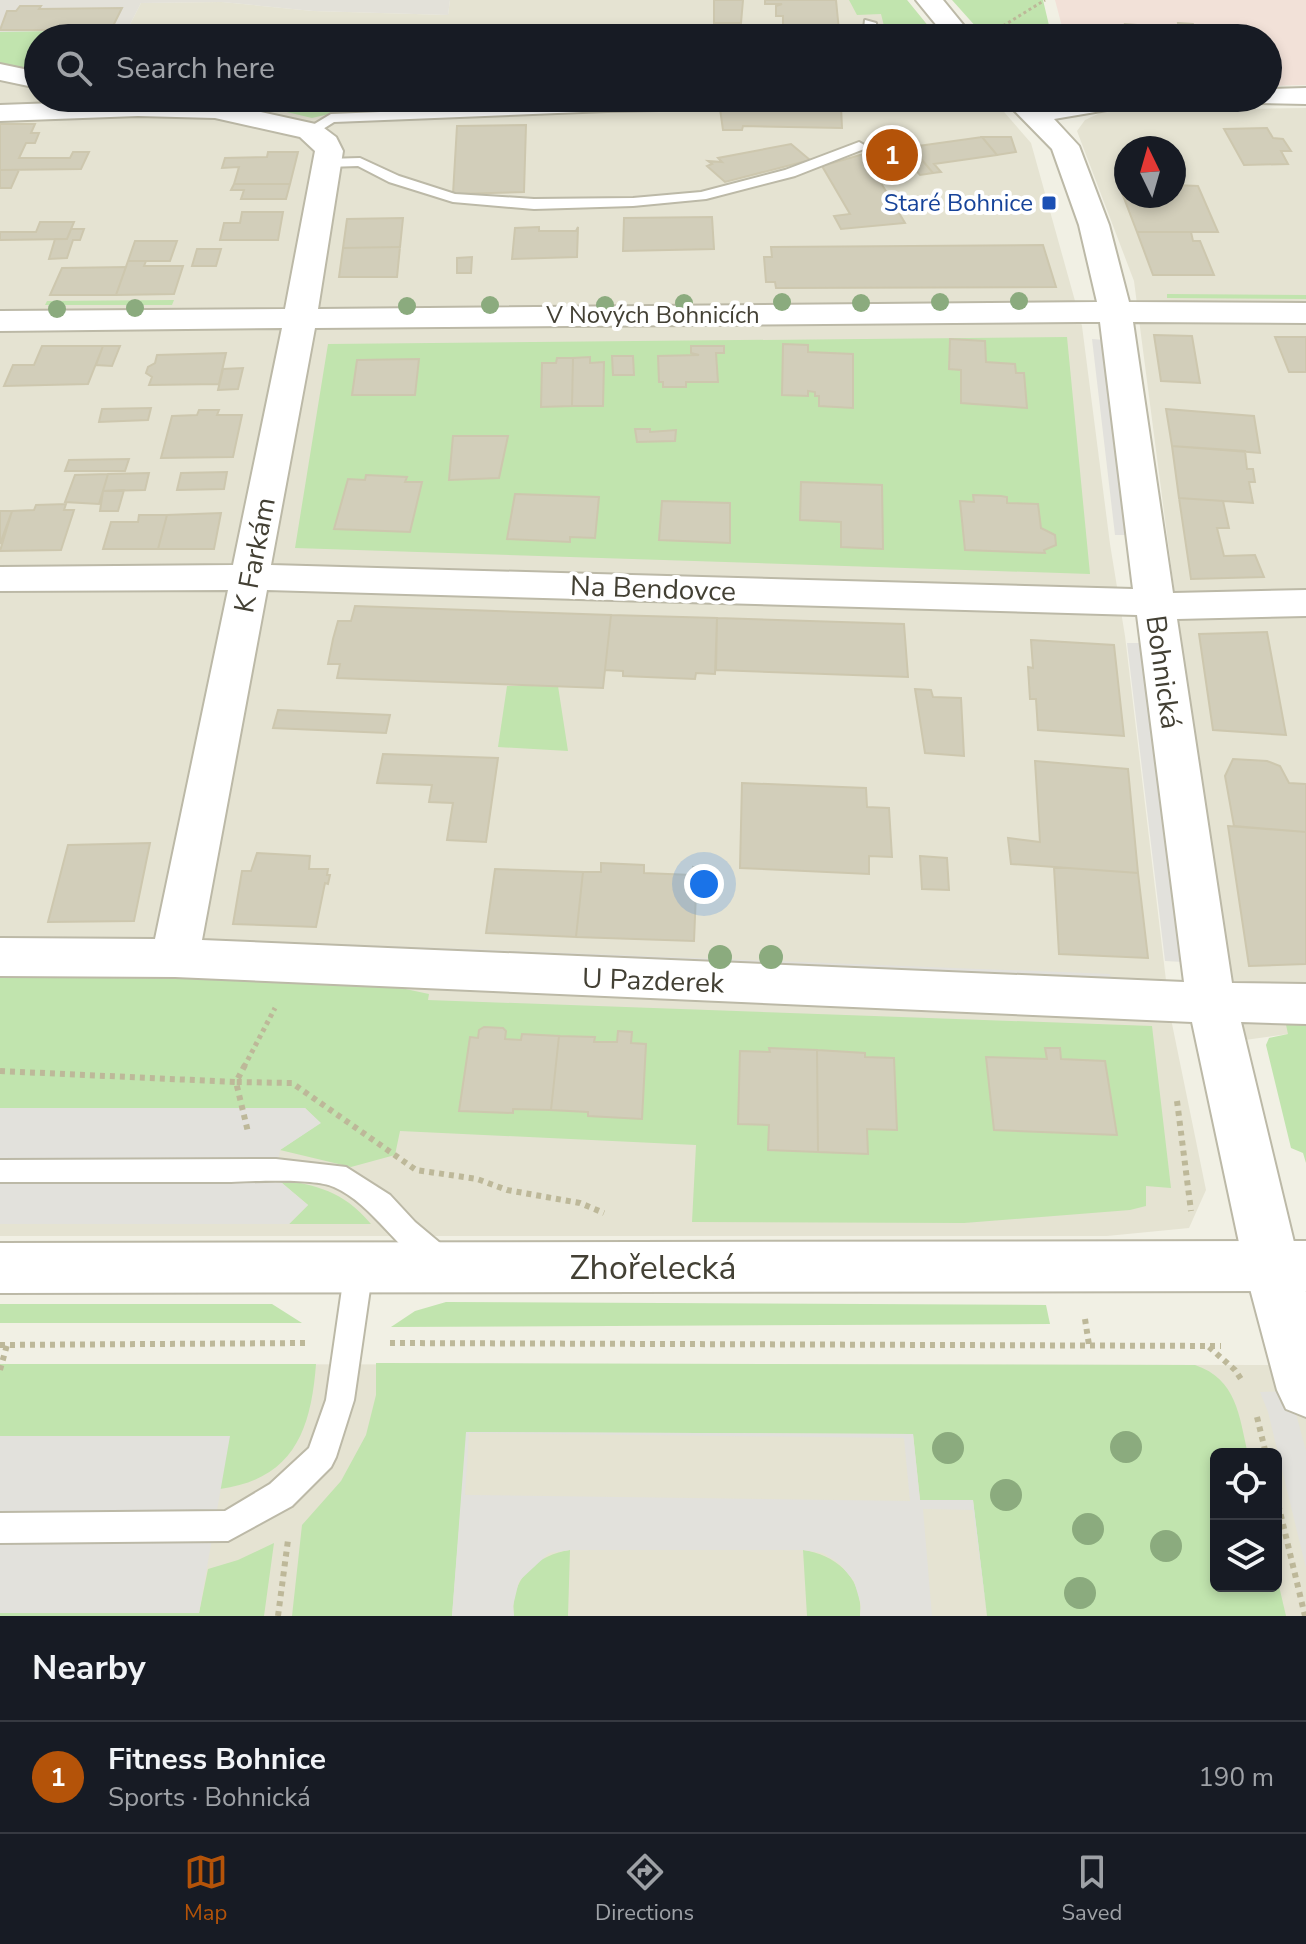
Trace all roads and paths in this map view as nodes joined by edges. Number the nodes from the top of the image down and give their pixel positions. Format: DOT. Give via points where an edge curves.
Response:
graph roads {
  1 [pos="929,0"];
  2 [pos="1045,0"];
  3 [pos="949,24"];
  4 [pos="1006,24"];
  5 [pos="0,72"];
  6 [pos="24,77"];
  7 [pos="1306,96"];
  8 [pos="1282,97"];
  9 [pos="28,112"];
  10 [pos="220,112"];
  11 [pos="482,112"];
  12 [pos="1031,112"];
  13 [pos="0,113"];
  14 [pos="859,146"];
  15 [pos="322,149"];
  16 [pos="1115,312"];
  17 [pos="1306,313"];
  18 [pos="300,317"];
  19 [pos="0,321"];
  20 [pos="250,577"];
  21 [pos="0,579"];
  22 [pos="1306,603"];
  23 [pos="1155,605"];
  24 [pos="0,957"];
  25 [pos="175,958"];
  26 [pos="298,965"];
  27 [pos="1213,1003"];
  28 [pos="1306,1004"];
  29 [pos="0,1071"];
  30 [pos="236,1082"];
  31 [pos="1176,1094"];
  32 [pos="258,1170"];
  33 [pos="0,1171"];
  34 [pos="1178,1213"];
  35 [pos="607,1214"];
  36 [pos="1289,1266"];
  37 [pos="0,1268"];
  38 [pos="359,1268"];
  39 [pos="449,1268"];
  40 [pos="1083,1305"];
  41 [pos="349,1343"];
  42 [pos="3,1345"];
  43 [pos="1089,1345"];
  44 [pos="1208,1346"];
  45 [pos="1221,1346"];
  46 [pos="0,1370"];
  47 [pos="1306,1390"];
  48 [pos="1249,1392"];
  49 [pos="1255,1410"];
  50 [pos="1264,1448"];
  51 [pos="281,1495"];
  52 [pos="1282,1520"];
  53 [pos="0,1528"];
  54 [pos="278,1616"];
  55 [pos="1305,1616"];
  1 -- 3 [label="street"];
  2 -- 4 [label="path"];
  5 -- 6 [label="street"];
  7 -- 8 [label="street"];
  9 -- 13 [label="street"];
  10 -- 15 [label="street"];
  11 -- 15 [label="lane" via="331,118"];
  12 -- 16 [label="street, Bohnická" via="1065,146 1094,225"];
  14 -- 15 [label="lane" via="790,173 701,196 534,204 453,198"];
  15 -- 18 [label="street, K Farkám"];
  16 -- 17 [label="street, V Nových Bohnicích"];
  16 -- 18 [label="street, V Nových Bohnicích"];
  16 -- 23 [label="street, Bohnická"];
  18 -- 19 [label="street, V Nových Bohnicích"];
  18 -- 20 [label="street, K Farkám"];
  20 -- 21 [label="street, Na Bendovce"];
  20 -- 23 [label="street, Na Bendovce" via="1094,599"];
  20 -- 25 [label="street, K Farkám"];
  22 -- 23 [label="street, Na Bendovce"];
  23 -- 27 [label="street, Bohnická"];
  24 -- 25 [label="street, U Pazderek"];
  25 -- 26 [label="street, U Pazderek"];
  26 -- 27 [label="street, U Pazderek"];
  26 -- 30 [label="path"];
  27 -- 28 [label="street, U Pazderek"];
  27 -- 36 [label="street, Bohnická"];
  29 -- 30 [label="path"];
  30 -- 32 [label="path"];
  30 -- 35 [label="path" via="292,1083 416,1170 477,1179"];
  31 -- 34 [label="path" via="1193,1211"];
  32 -- 33 [label="lane"];
  32 -- 39 [label="lane" via="337,1175 381,1203"];
  36 -- 39 [label="street, Zhořelecká"];
  36 -- 47 [label="street, Bohnická"];
  37 -- 38 [label="street, Zhořelecká"];
  38 -- 39 [label="street, Zhořelecká"];
  38 -- 41 [label="lane"];
  40 -- 43 [label="path"];
  41 -- 42 [label="path"];
  41 -- 43 [label="path"];
  41 -- 51 [label="lane" via="340,1400 321,1457"];
  42 -- 46 [label="path"];
  43 -- 44 [label="path"];
  44 -- 45 [label="path"];
  44 -- 48 [label="path" via="1235,1370"];
  49 -- 50 [label="path"];
  51 -- 53 [label="lane" via="228,1526"];
  51 -- 54 [label="path" via="289,1533"];
  52 -- 55 [label="path"];
}
